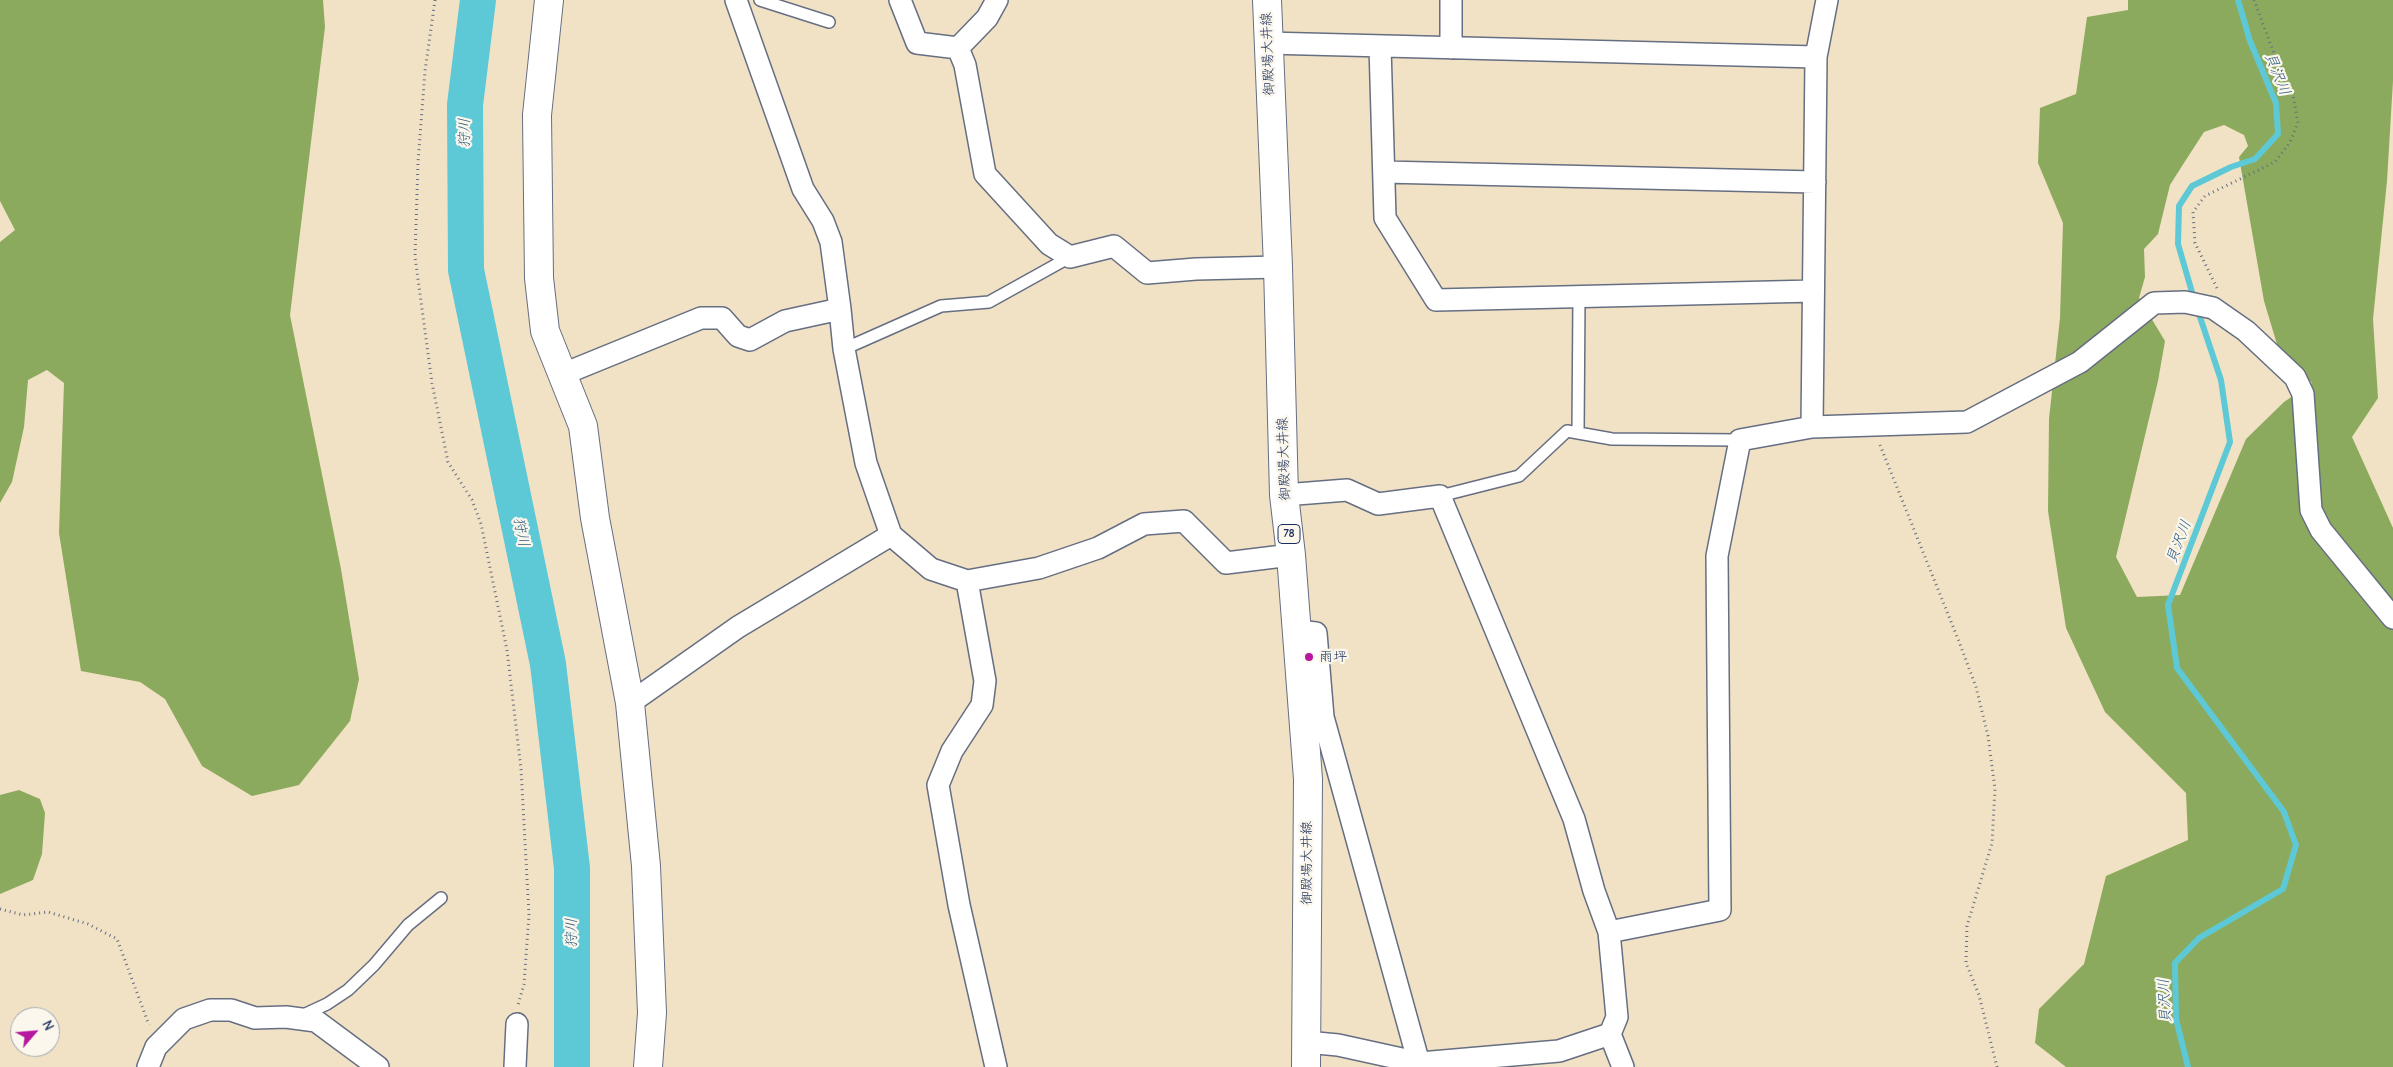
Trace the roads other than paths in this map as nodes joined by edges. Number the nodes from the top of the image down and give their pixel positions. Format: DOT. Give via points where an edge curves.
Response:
graph roads {
  1 [pos="549,0"];
  2 [pos="736,0"];
  3 [pos="760,0"];
  4 [pos="900,0"];
  5 [pos="998,0"];
  6 [pos="1267,0"];
  7 [pos="1451,0"];
  8 [pos="1827,0"];
  9 [pos="829,22"];
  10 [pos="1267,43"];
  11 [pos="1380,46"];
  12 [pos="958,48"];
  13 [pos="1451,48"];
  14 [pos="1816,57"];
  15 [pos="1384,172"];
  16 [pos="1815,182"];
  17 [pos="1070,257"];
  18 [pos="1278,267"];
  19 [pos="1813,291"];
  20 [pos="1579,297"];
  21 [pos="840,309"];
  22 [pos="844,349"];
  23 [pos="561,375"];
  24 [pos="1812,427"];
  25 [pos="1578,433"];
  26 [pos="1740,440"];
  27 [pos="1284,495"];
  28 [pos="1440,496"];
  29 [pos="891,535"];
  30 [pos="1291,555"];
  31 [pos="968,581"];
  32 [pos="2393,618"];
  33 [pos="1297,631"];
  34 [pos="630,703"];
  35 [pos="442,898"];
  36 [pos="1609,932"];
  37 [pos="518,1014"];
  38 [pos="296,1018"];
  39 [pos="1610,1034"];
  40 [pos="1306,1055"];
  41 [pos="1420,1065"];
  42 [pos="148,1067"];
  43 [pos="378,1067"];
  44 [pos="515,1067"];
  45 [pos="648,1067"];
  46 [pos="996,1067"];
  47 [pos="1623,1067"];
  1 -- 23 [label="street" via="537,115 538,259 545,331"];
  2 -- 21 [label="street" via="803,189 823,221 830,242"];
  3 -- 9 [label="lane"];
  4 -- 12 [label="street" via="917,43"];
  5 -- 12 [label="street" via="987,18"];
  6 -- 10 [label="street, 御殿場大井線 / 78"];
  7 -- 13 [label="street"];
  8 -- 14 [label="street"];
  10 -- 11 [label="street"];
  10 -- 18 [label="street, 御殿場大井線 / 78"];
  11 -- 13 [label="street"];
  11 -- 15 [label="street"];
  12 -- 17 [label="street" via="965,65 985,174 1049,244"];
  13 -- 14 [label="street"];
  14 -- 16 [label="street"];
  15 -- 16 [label="street"];
  15 -- 20 [label="street" via="1385,218 1436,300"];
  16 -- 19 [label="street"];
  17 -- 18 [label="street" via="1114,246 1148,274"];
  17 -- 22 [label="lane" via="989,302 941,306"];
  18 -- 27 [label="street, 御殿場大井線 / 78"];
  19 -- 20 [label="street"];
  19 -- 24 [label="street"];
  20 -- 25 [label="lane"];
  21 -- 22 [label="street"];
  21 -- 23 [label="street" via="786,321 750,340 738,336 722,318 701,318"];
  22 -- 29 [label="street" via="866,463"];
  23 -- 34 [label="street" via="583,426 595,518"];
  24 -- 26 [label="street"];
  24 -- 32 [label="street" via="1967,422 2080,362 2154,303 2185,302 2217,310 2246,331 2295,377 2303,394 2311,510 2321,530"];
  25 -- 26 [label="lane" via="1612,439"];
  25 -- 28 [label="lane" via="1568,432 1519,476"];
  26 -- 36 [label="street" via="1717,556 1720,910"];
  27 -- 28 [label="street" via="1347,490 1378,504"];
  27 -- 30 [label="street, 御殿場大井線 / 78"];
  28 -- 36 [label="street" via="1574,820"];
  29 -- 31 [label="street" via="931,569"];
  29 -- 34 [label="street" via="738,627"];
  30 -- 31 [label="street" via="1226,563 1184,520 1144,524 1098,548 1039,568"];
  30 -- 33 [label="street, 御殿場大井線 / 78"];
  31 -- 46 [label="street" via="985,681 982,705 952,752 938,785 959,905"];
  33 -- 40 [label="street, 御殿場大井線 / 78" via="1308,779"];
  33 -- 41 [label="street" via="1316,633 1323,717"];
  34 -- 45 [label="street" via="646,876 652,1013"];
  35 -- 38 [label="lane" via="408,925 348,990"];
  36 -- 39 [label="street" via="1616,1017"];
  37 -- 44 [label="street"];
  38 -- 42 [label="street" via="255,1018 231,1010 210,1010 184,1019 156,1047"];
  38 -- 43 [label="street" via="316,1021"];
  39 -- 41 [label="street" via="1559,1051"];
  39 -- 47 [label="street"];
  40 -- 41 [label="street" via="1338,1045"];
}
